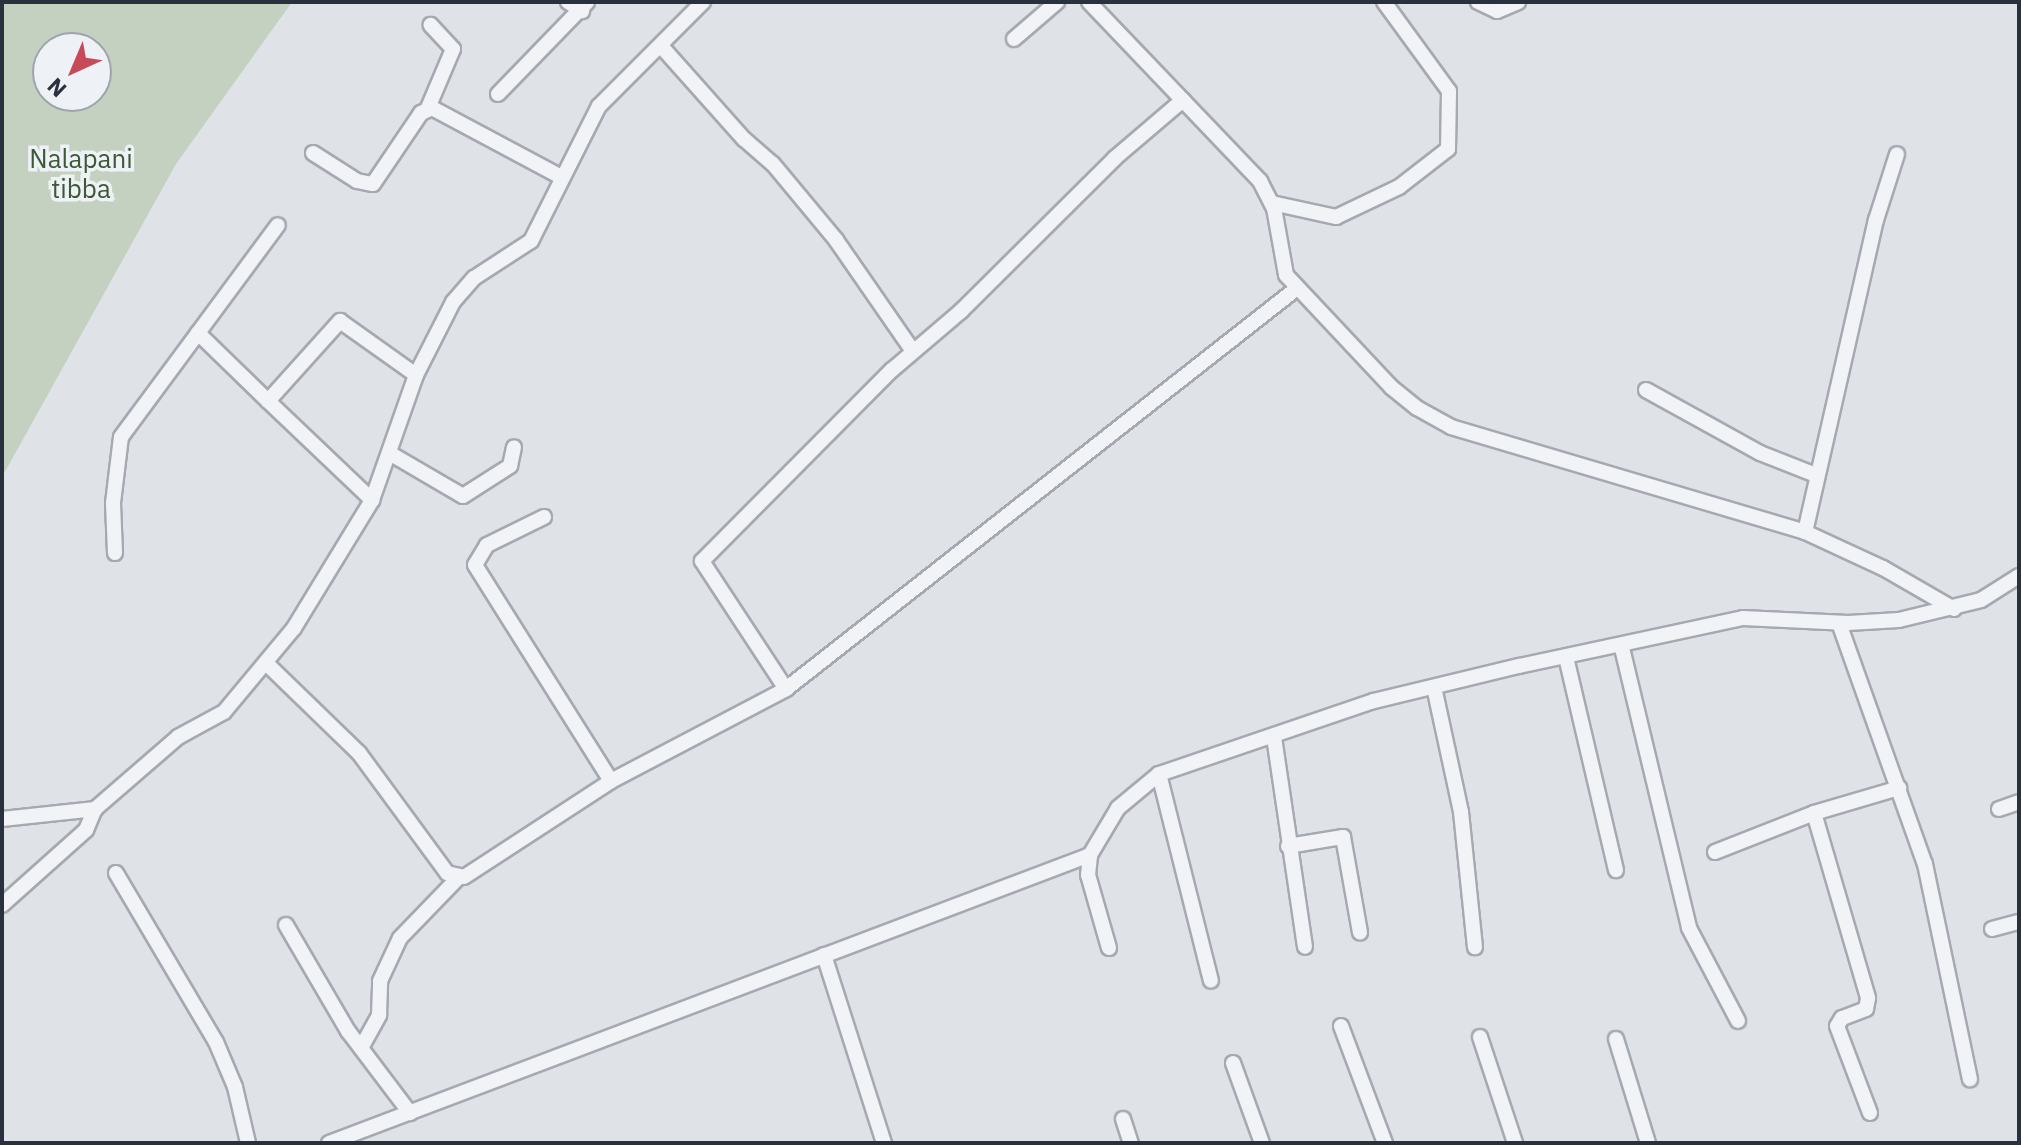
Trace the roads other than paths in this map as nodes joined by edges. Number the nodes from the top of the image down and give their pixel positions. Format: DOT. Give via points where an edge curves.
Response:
graph roads {
  1 [pos="568,2"];
  2 [pos="703,2"];
  3 [pos="1057,2"];
  4 [pos="1089,2"];
  5 [pos="1384,2"];
  6 [pos="1478,2"];
  7 [pos="1518,2"];
  8 [pos="584,7"];
  9 [pos="431,25"];
  10 [pos="1014,39"];
  11 [pos="661,46"];
  12 [pos="498,94"];
  13 [pos="1183,100"];
  14 [pos="428,108"];
  15 [pos="313,153"];
  16 [pos="1897,154"];
  17 [pos="561,177"];
  18 [pos="1272,203"];
  19 [pos="278,225"];
  20 [pos="1296,289"];
  21 [pos="198,333"];
  22 [pos="913,351"];
  23 [pos="416,375"];
  24 [pos="1646,390"];
  25 [pos="268,401"];
  26 [pos="514,447"];
  27 [pos="391,454"];
  28 [pos="1816,475"];
  29 [pos="372,500"];
  30 [pos="544,517"];
  31 [pos="1805,532"];
  32 [pos="115,553"];
  33 [pos="2019,576"];
  34 [pos="1954,609"];
  35 [pos="1839,623"];
  36 [pos="1622,648"];
  37 [pos="1566,657"];
  38 [pos="266,663"];
  39 [pos="1434,687"];
  40 [pos="786,689"];
  41 [pos="1274,737"];
  42 [pos="1159,774"];
  43 [pos="611,781"];
  44 [pos="1899,788"];
  45 [pos="2019,802"];
  46 [pos="95,809"];
  47 [pos="1999,809"];
  48 [pos="1814,813"];
  49 [pos="2,819"];
  50 [pos="1288,846"];
  51 [pos="1715,852"];
  52 [pos="1090,855"];
  53 [pos="1616,870"];
  54 [pos="116,873"];
  55 [pos="458,878"];
  56 [pos="2,905"];
  57 [pos="2019,922"];
  58 [pos="286,925"];
  59 [pos="1992,929"];
  60 [pos="1360,932"];
  61 [pos="1305,947"];
  62 [pos="1475,947"];
  63 [pos="1109,948"];
  64 [pos="824,955"];
  65 [pos="1211,981"];
  66 [pos="1738,1021"];
  67 [pos="1341,1026"];
  68 [pos="1480,1037"];
  69 [pos="1616,1039"];
  70 [pos="361,1048"];
  71 [pos="1233,1063"];
  72 [pos="1970,1079"];
  73 [pos="410,1113"];
  74 [pos="1870,1113"];
  75 [pos="1123,1119"];
  76 [pos="248,1143"];
  77 [pos="329,1143"];
  78 [pos="884,1143"];
  79 [pos="1131,1143"];
  80 [pos="1262,1143"];
  81 [pos="1385,1143"];
  82 [pos="1515,1143"];
  83 [pos="1648,1143"];
  1 -- 8 [label="street"];
  2 -- 11 [label="street"];
  3 -- 10 [label="street"];
  4 -- 13 [label="street"];
  5 -- 18 [label="street" via="1449,91 1448,149 1399,187 1336,217"];
  6 -- 7 [label="street" via="1497,11"];
  8 -- 12 [label="street"];
  9 -- 14 [label="street" via="453,49"];
  11 -- 17 [label="street" via="599,106"];
  11 -- 22 [label="street" via="773,164 836,240"];
  13 -- 18 [label="street" via="1238,155"];
  13 -- 22 [label="street"];
  14 -- 15 [label="street" via="373,184 357,181"];
  14 -- 17 [label="street"];
  16 -- 28 [label="street" via="1876,220"];
  17 -- 23 [label="street" via="531,241 466,286 436,330"];
  18 -- 20 [label="street" via="1281,263"];
  19 -- 21 [label="street"];
  20 -- 31 [label="street" via="1391,387 1451,427"];
  20 -- 40 [label="street"];
  21 -- 25 [label="street"];
  21 -- 32 [label="street" via="121,437 113,503"];
  22 -- 40 [label="street" via="702,561"];
  23 -- 25 [label="street" via="340,321"];
  23 -- 27 [label="street"];
  24 -- 28 [label="street" via="1760,453"];
  25 -- 29 [label="street"];
  26 -- 27 [label="street" via="510,466 463,496"];
  27 -- 29 [label="street"];
  28 -- 31 [label="street"];
  29 -- 38 [label="street" via="309,605"];
  30 -- 43 [label="street" via="487,545 475,565"];
  31 -- 34 [label="street"];
  33 -- 34 [label="street" via="1992,596"];
  34 -- 35 [label="street" via="1899,620"];
  35 -- 36 [label="street" via="1743,618"];
  35 -- 44 [label="street"];
  36 -- 37 [label="street"];
  36 -- 66 [label="street" via="1689,928"];
  37 -- 39 [label="street"];
  37 -- 53 [label="street"];
  38 -- 46 [label="street" via="224,712 178,737"];
  38 -- 55 [label="street" via="343,734 447,873"];
  39 -- 41 [label="street" via="1374,701"];
  39 -- 62 [label="street" via="1461,812"];
  40 -- 43 [label="street"];
  41 -- 42 [label="street"];
  41 -- 50 [label="street"];
  42 -- 52 [label="street" via="1118,808"];
  42 -- 65 [label="street"];
  43 -- 55 [label="street"];
  44 -- 48 [label="street"];
  44 -- 72 [label="street" via="1932,892"];
  45 -- 47 [label="street"];
  46 -- 49 [label="street"];
  46 -- 56 [label="street" via="86,830"];
  48 -- 51 [label="street"];
  48 -- 74 [label="street" via="1868,998 1864,1011 1842,1018 1837,1026"];
  50 -- 60 [label="street" via="1343,837"];
  50 -- 61 [label="street"];
  52 -- 63 [label="street" via="1088,875"];
  52 -- 64 [label="street"];
  54 -- 76 [label="street" via="216,1042 235,1087"];
  55 -- 70 [label="street" via="400,938 380,981 379,1015"];
  57 -- 59 [label="street"];
  58 -- 70 [label="street"];
  64 -- 73 [label="street"];
  64 -- 78 [label="street"];
  67 -- 81 [label="street"];
  68 -- 82 [label="street"];
  69 -- 83 [label="street"];
  70 -- 73 [label="street"];
  71 -- 80 [label="street"];
  73 -- 77 [label="street"];
  75 -- 79 [label="street"];
}
